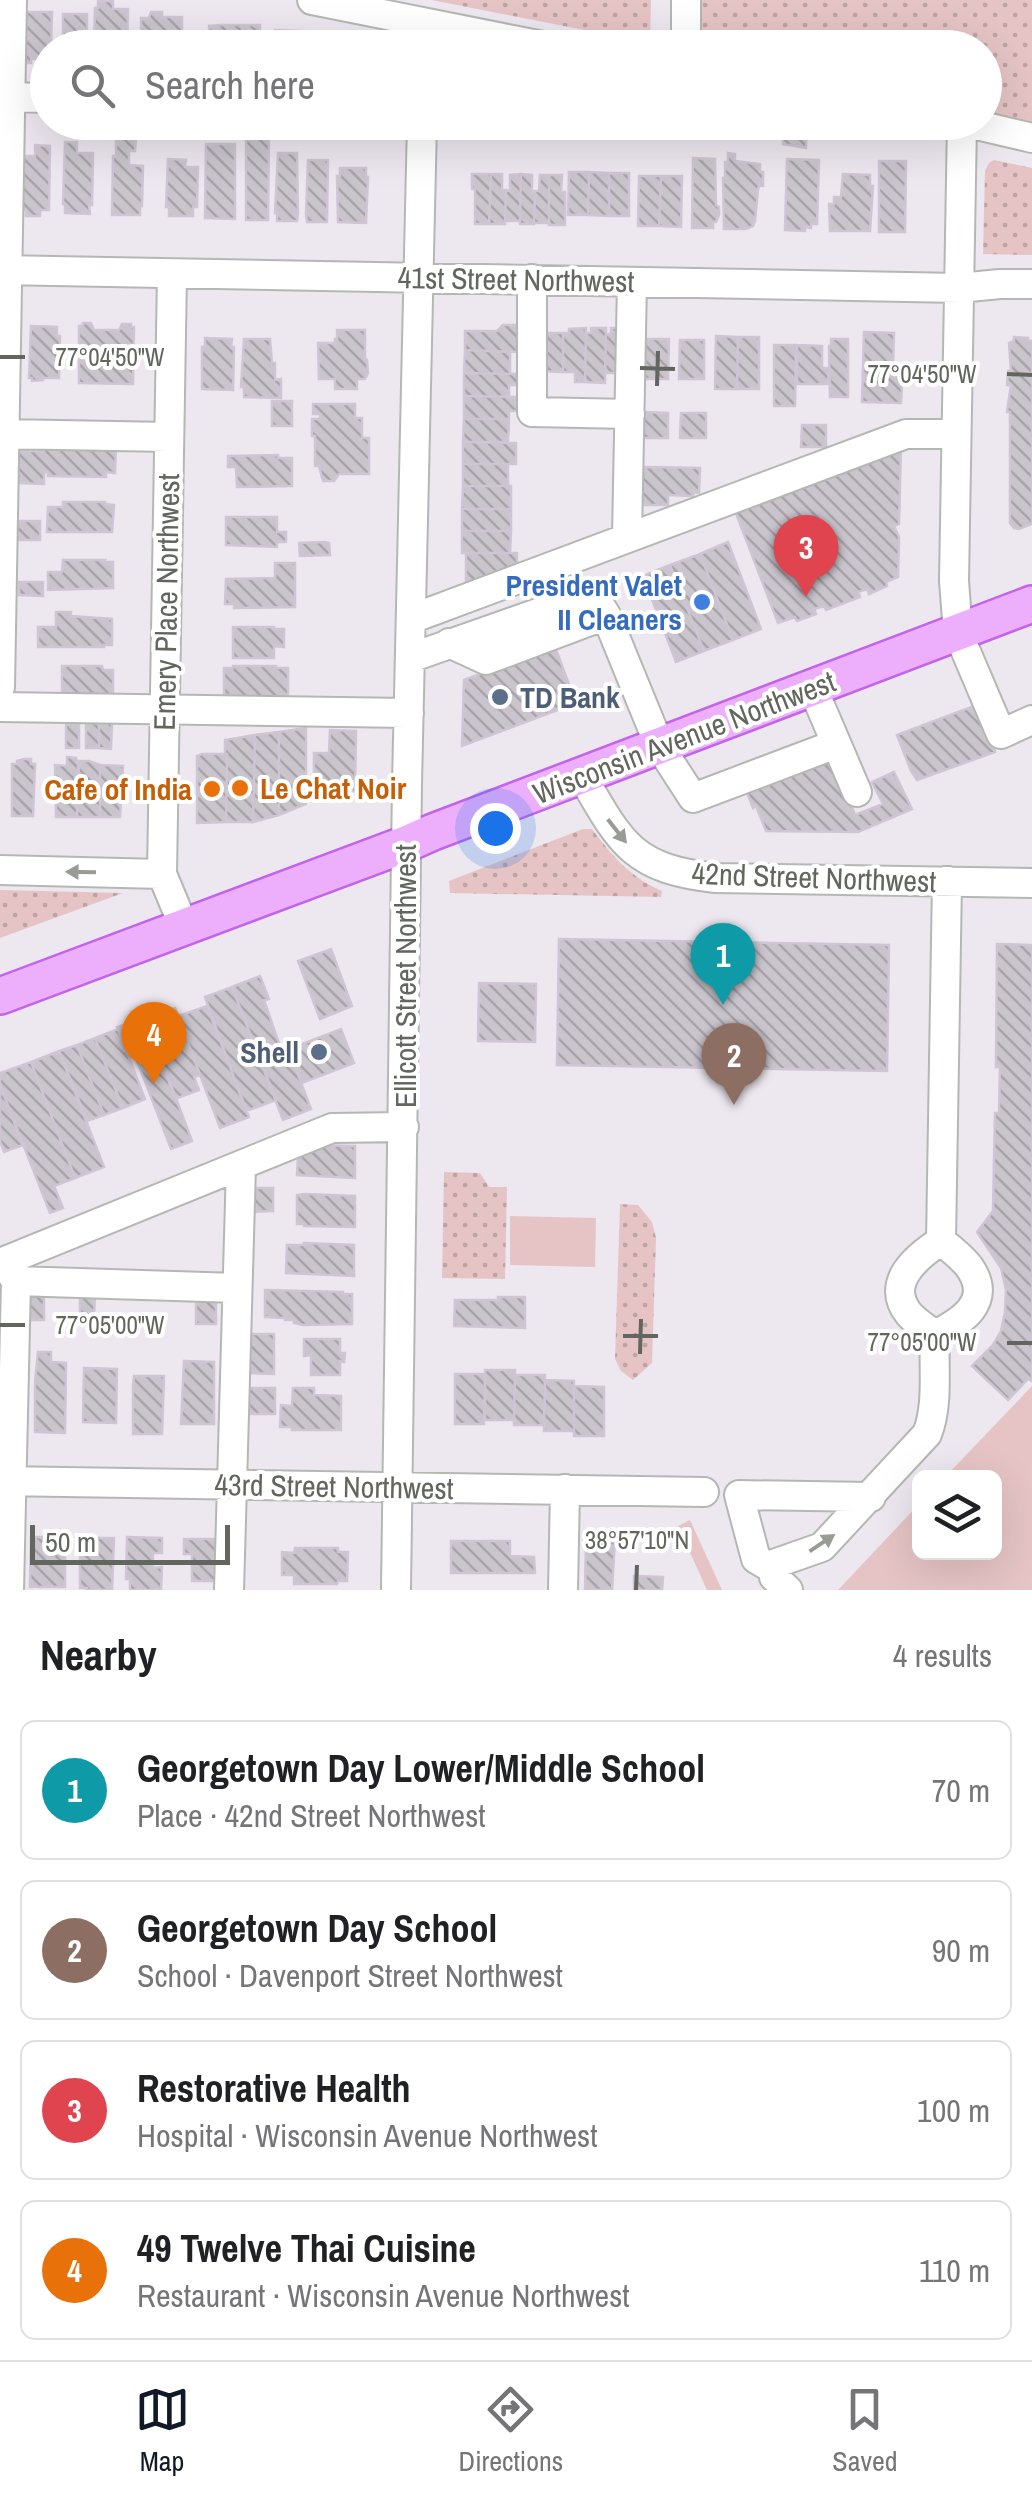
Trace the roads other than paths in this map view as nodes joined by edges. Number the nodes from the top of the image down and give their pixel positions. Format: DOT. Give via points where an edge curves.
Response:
graph roads {
  1 [pos="12,0"];
  2 [pos="312,0"];
  3 [pos="686,0"];
  4 [pos="408,30"];
  5 [pos="686,30"];
  6 [pos="10,97"];
  7 [pos="30,98"];
  8 [pos="1002,131"];
  9 [pos="1032,138"];
  10 [pos="422,140"];
  11 [pos="963,140"];
  12 [pos="3,270"];
  13 [pos="172,274"];
  14 [pos="419,278"];
  15 [pos="532,280"];
  16 [pos="632,282"];
  17 [pos="1032,284"];
  18 [pos="959,288"];
  19 [pos="630,414"];
  20 [pos="4,434"];
  21 [pos="956,434"];
  22 [pos="169,437"];
  23 [pos="627,537"];
  24 [pos="1032,604"];
  25 [pos="412,618"];
  26 [pos="958,633"];
  27 [pos="410,658"];
  28 [pos="0,687"];
  29 [pos="813,689"];
  30 [pos="0,706"];
  31 [pos="164,708"];
  32 [pos="409,713"];
  33 [pos="1032,720"];
  34 [pos="836,744"];
  35 [pos="660,747"];
  36 [pos="582,776"];
  37 [pos="858,792"];
  38 [pos="406,844"];
  39 [pos="0,870"];
  40 [pos="162,874"];
  41 [pos="946,881"];
  42 [pos="1032,883"];
  43 [pos="184,926"];
  44 [pos="0,996"];
  45 [pos="404,1127"];
  46 [pos="241,1166"];
  47 [pos="941,1240"];
  48 [pos="6,1269"];
  49 [pos="237,1288"];
  50 [pos="936,1335"];
  51 [pos="6,1481"];
  52 [pos="231,1484"];
  53 [pos="398,1487"];
  54 [pos="564,1489"];
  55 [pos="738,1494"];
  56 [pos="871,1497"];
  57 [pos="776,1580"];
  58 [pos="10,1590"];
  59 [pos="229,1590"];
  60 [pos="396,1590"];
  61 [pos="563,1590"];
  1 -- 6 [label="street"];
  2 -- 4 [label="street"];
  3 -- 5 [label="street"];
  6 -- 7 [label="street"];
  6 -- 12 [label="street"];
  8 -- 9 [label="street"];
  10 -- 14 [label="street, Ellicott Street Northwest"];
  11 -- 18 [label="street"];
  12 -- 13 [label="street, 41st Street Northwest"];
  12 -- 20 [label="street"];
  13 -- 14 [label="street, 41st Street Northwest"];
  13 -- 22 [label="street, Emery Place Northwest"];
  14 -- 15 [label="street, 41st Street Northwest"];
  14 -- 25 [label="street, Ellicott Street Northwest"];
  15 -- 16 [label="street, 41st Street Northwest"];
  15 -- 19 [label="street" via="532,412"];
  16 -- 18 [label="street, 41st Street Northwest"];
  16 -- 19 [label="street"];
  17 -- 18 [label="street, 41st Street Northwest"];
  18 -- 21 [label="street"];
  19 -- 23 [label="street"];
  20 -- 22 [label="street"];
  20 -- 28 [label="street"];
  21 -- 23 [label="street" via="906,434"];
  21 -- 26 [label="street"];
  22 -- 31 [label="street, Emery Place Northwest"];
  23 -- 25 [label="street"];
  24 -- 26 [label="main road, Wisconsin Avenue Northwest"];
  25 -- 27 [label="street, Ellicott Street Northwest"];
  26 -- 29 [label="main road, Wisconsin Avenue Northwest"];
  26 -- 33 [label="street" via="1001,734"];
  27 -- 32 [label="street, Ellicott Street Northwest"];
  27 -- 35 [label="street" via="588,599 606,615"];
  29 -- 34 [label="street"];
  29 -- 35 [label="main road, Wisconsin Avenue Northwest"];
  30 -- 31 [label="street"];
  31 -- 32 [label="street"];
  31 -- 40 [label="street, Emery Place Northwest"];
  32 -- 38 [label="street, Ellicott Street Northwest"];
  34 -- 35 [label="street" via="693,798"];
  34 -- 37 [label="street"];
  35 -- 36 [label="main road, Wisconsin Avenue Northwest"];
  36 -- 38 [label="main road, Wisconsin Avenue Northwest"];
  36 -- 41 [label="street, 42nd Street Northwest, one-way" via="618,836 667,870 716,878"];
  38 -- 43 [label="main road, Wisconsin Avenue Northwest"];
  38 -- 45 [label="street, Ellicott Street Northwest"];
  40 -- 39 [label="street, one-way"];
  40 -- 43 [label="street, Emery Place Northwest"];
  41 -- 42 [label="street, 42nd Street Northwest"];
  41 -- 47 [label="street"];
  43 -- 44 [label="main road, Wisconsin Avenue Northwest"];
  45 -- 46 [label="street" via="332,1128"];
  45 -- 53 [label="street, Ellicott Street Northwest"];
  46 -- 48 [label="street"];
  46 -- 49 [label="street"];
  47 -- 50 [label="street" via="907,1268 900,1294 911,1317"];
  47 -- 50 [label="street" via="971,1269 977,1293 968,1316"];
  48 -- 49 [label="street"];
  48 -- 51 [label="street"];
  49 -- 52 [label="street"];
  50 -- 56 [label="street" via="932,1422"];
  51 -- 52 [label="street, 43rd Street Northwest"];
  51 -- 58 [label="street"];
  52 -- 53 [label="street, 43rd Street Northwest"];
  52 -- 59 [label="street"];
  53 -- 54 [label="street, 43rd Street Northwest"];
  53 -- 60 [label="street, Ellicott Street Northwest"];
  54 -- 55 [label="street, 43rd Street Northwest" via="668,1490 704,1483"];
  54 -- 61 [label="street"];
  55 -- 56 [label="street, 43rd Street Northwest"];
  55 -- 57 [label="street" via="756,1559"];
  57 -- 56 [label="street, one-way" via="822,1547"];
}
